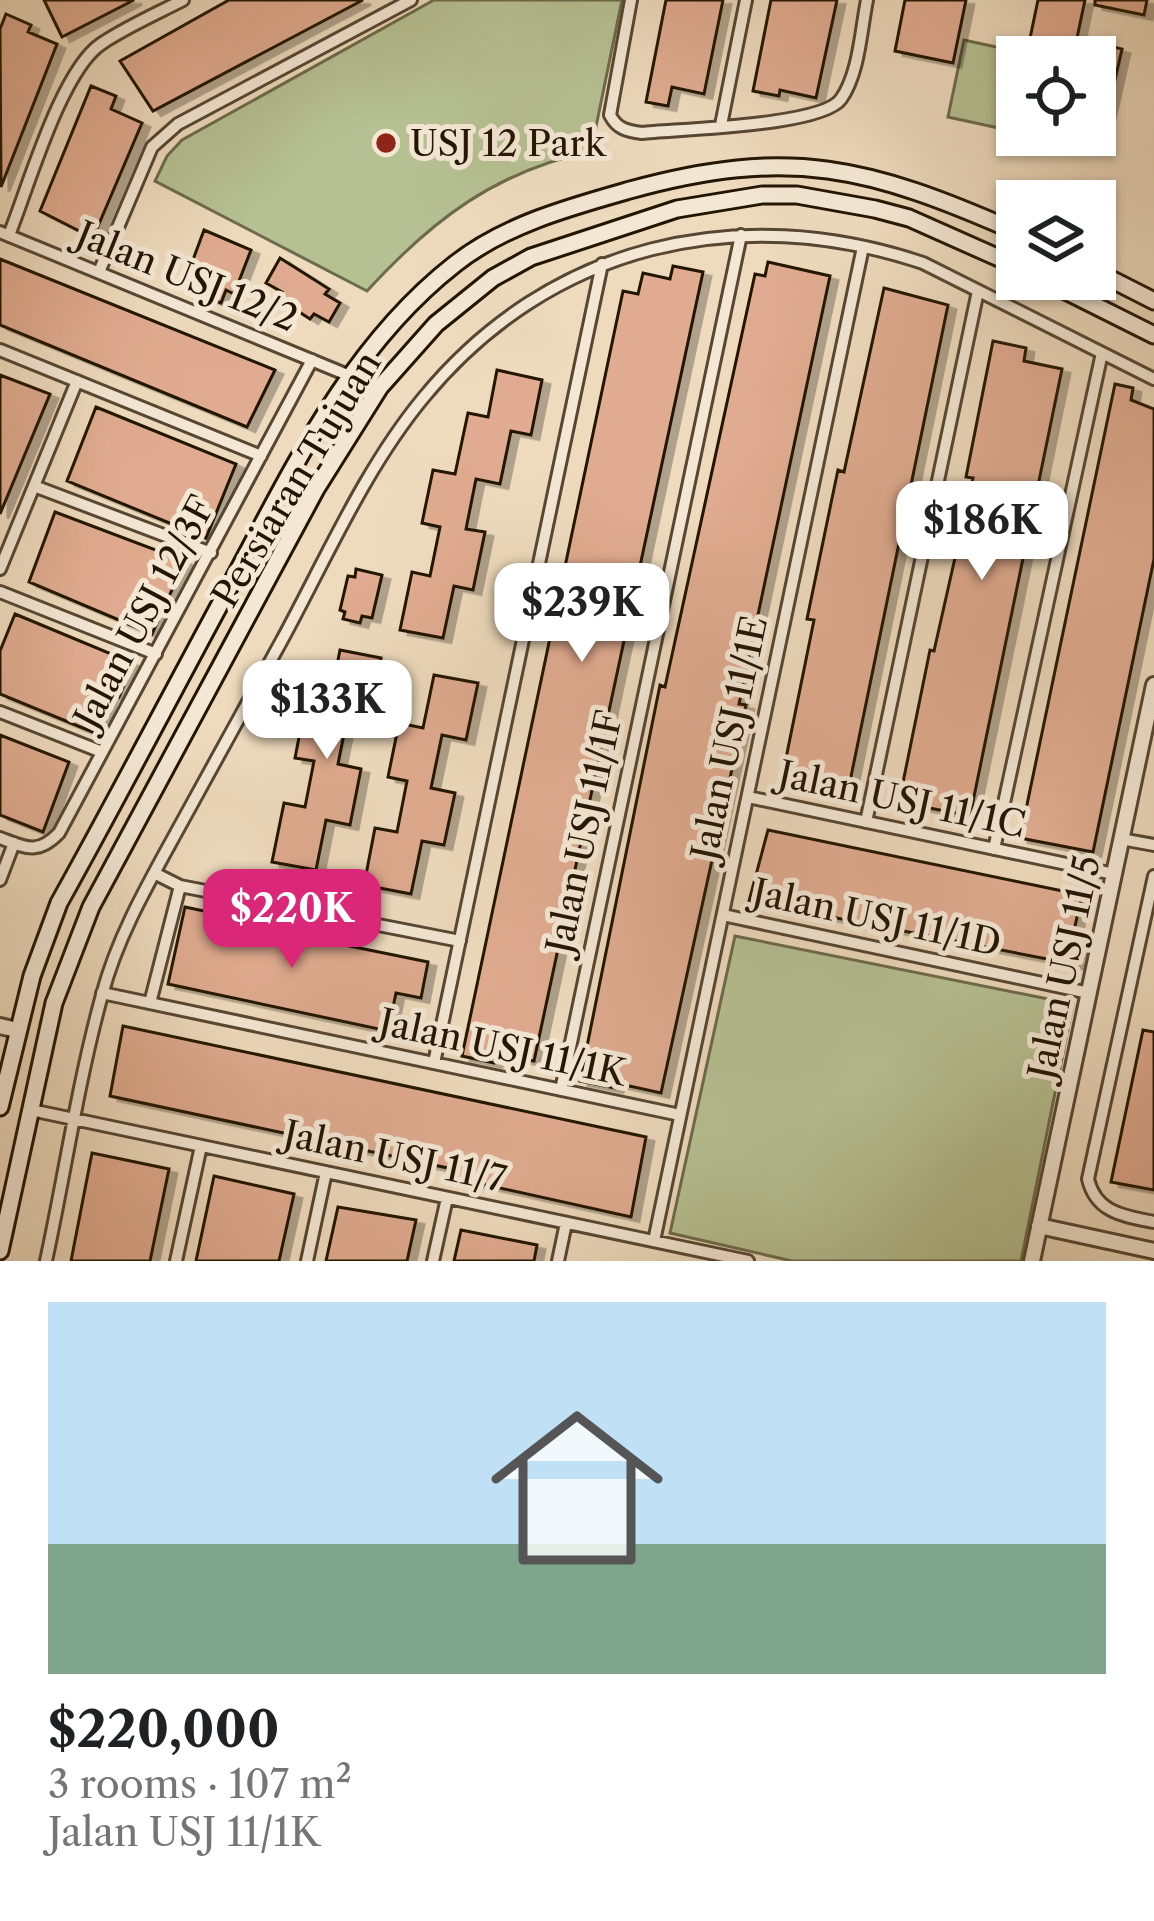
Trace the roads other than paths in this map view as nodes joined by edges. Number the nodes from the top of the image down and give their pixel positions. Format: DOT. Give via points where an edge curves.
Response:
graph roads {
  1 [pos="183,0"];
  2 [pos="411,0"];
  3 [pos="631,0"];
  4 [pos="746,0"];
  5 [pos="867,0"];
  6 [pos="721,125"];
  7 [pos="671,179"];
  8 [pos="677,209"];
  9 [pos="996,223"];
  10 [pos="5,234"];
  11 [pos="741,235"];
  12 [pos="863,248"];
  13 [pos="996,257"];
  14 [pos="602,264"];
  15 [pos="99,272"];
  16 [pos="1116,282"];
  17 [pos="978,290"];
  18 [pos="1085,300"];
  19 [pos="1154,301"];
  20 [pos="1154,334"];
  21 [pos="0,350"];
  22 [pos="1102,353"];
  23 [pos="312,360"];
  24 [pos="350,376"];
  25 [pos="1154,379"];
  26 [pos="76,381"];
  27 [pos="261,456"];
  28 [pos="34,486"];
  29 [pos="211,554"];
  30 [pos="0,569"];
  31 [pos="0,592"];
  32 [pos="155,654"];
  33 [pos="1154,685"];
  34 [pos="0,712"];
  35 [pos="102,752"];
  36 [pos="748,797"];
  37 [pos="866,821"];
  38 [pos="0,838"];
  39 [pos="1121,839"];
  40 [pos="14,843"];
  41 [pos="1154,845"];
  42 [pos="994,849"];
  43 [pos="154,873"];
  44 [pos="1114,874"];
  45 [pos="1154,876"];
  46 [pos="0,880"];
  47 [pos="179,886"];
  48 [pos="723,915"];
  49 [pos="460,941"];
  50 [pos="102,993"];
  51 [pos="1089,993"];
  52 [pos="150,1003"];
  53 [pos="9,1028"];
  54 [pos="434,1063"];
  55 [pos="561,1090"];
  56 [pos="0,1106"];
  57 [pos="31,1110"];
  58 [pos="680,1115"];
  59 [pos="77,1120"];
  60 [pos="201,1146"];
  61 [pos="326,1172"];
  62 [pos="447,1198"];
  63 [pos="566,1222"];
  64 [pos="1154,1222"];
  65 [pos="1039,1226"];
  66 [pos="654,1241"];
  67 [pos="0,1251"];
  68 [pos="1154,1251"];
  69 [pos="46,1261"];
  70 [pos="176,1261"];
  71 [pos="307,1261"];
  72 [pos="434,1261"];
  73 [pos="558,1261"];
  74 [pos="748,1261"];
  75 [pos="1032,1261"];
  1 -- 10 [label="street" via="102,43 82,63"];
  2 -- 15 [label="street" via="157,139"];
  3 -- 6 [label="street" via="610,102 614,124 632,131"];
  4 -- 6 [label="street"];
  5 -- 6 [label="street" via="848,87 835,106 812,116"];
  7 -- 8 [label="main road" via="682,191"];
  7 -- 9 [label="main road, Persiaran Tujuan" via="799,165 918,190"];
  7 -- 24 [label="main road, Persiaran Tujuan" via="534,221 459,260 404,308"];
  8 -- 13 [label="main road, Persiaran Tujuan" via="762,195 834,200 909,218"];
  8 -- 57 [label="main road, Persiaran Tujuan" via="585,237 493,278 436,324 380,387 316,489 91,907 54,1003"];
  10 -- 15 [label="street, Jalan USJ 12/2"];
  11 -- 12 [label="street"];
  11 -- 14 [label="street" via="674,242"];
  11 -- 55 [label="street, Jalan USJ 11/1F"];
  12 -- 17 [label="street" via="923,263"];
  12 -- 36 [label="street, Jalan USJ 11/1E"];
  14 -- 43 [label="street" via="509,316 456,361 399,430"];
  14 -- 49 [label="street"];
  15 -- 23 [label="street, Jalan USJ 12/2"];
  16 -- 19 [label="main road"];
  17 -- 22 [label="street"];
  17 -- 37 [label="street"];
  18 -- 20 [label="main road"];
  21 -- 26 [label="street"];
  22 -- 25 [label="street"];
  22 -- 42 [label="street"];
  23 -- 24 [label="street, Jalan USJ 12/2"];
  23 -- 27 [label="street, Jalan USJ 12/3F"];
  24 -- 53 [label="main road, Persiaran Tujuan" via="59,903"];
  26 -- 27 [label="street"];
  26 -- 28 [label="street"];
  27 -- 29 [label="street, Jalan USJ 12/3F"];
  28 -- 29 [label="street"];
  28 -- 30 [label="street"];
  29 -- 32 [label="street, Jalan USJ 12/3F"];
  31 -- 32 [label="street"];
  32 -- 35 [label="street, Jalan USJ 12/3F"];
  33 -- 39 [label="street, Jalan USJ 11/5"];
  34 -- 35 [label="street"];
  35 -- 40 [label="street, Jalan USJ 12/3F" via="51,842 34,850"];
  36 -- 37 [label="street, Jalan USJ 11/1C"];
  36 -- 48 [label="street, Jalan USJ 11/1E"];
  37 -- 42 [label="street, Jalan USJ 11/1C"];
  38 -- 40 [label="street"];
  39 -- 41 [label="street"];
  39 -- 44 [label="street, Jalan USJ 11/5"];
  40 -- 46 [label="street"];
  42 -- 44 [label="street, Jalan USJ 11/1C"];
  43 -- 47 [label="street"];
  43 -- 50 [label="street"];
  44 -- 51 [label="street, Jalan USJ 11/5"];
  45 -- 64 [label="street" via="1088,1179 1105,1209"];
  47 -- 49 [label="street"];
  47 -- 52 [label="street"];
  48 -- 51 [label="street, Jalan USJ 11/1D"];
  48 -- 58 [label="street, Jalan USJ 11/1E"];
  49 -- 54 [label="street"];
  50 -- 52 [label="street, Jalan USJ 11/1K"];
  50 -- 59 [label="street"];
  51 -- 65 [label="street, Jalan USJ 11/5"];
  52 -- 54 [label="street, Jalan USJ 11/1K"];
  53 -- 56 [label="main road, Persiaran Tujuan"];
  54 -- 55 [label="street, Jalan USJ 11/1K"];
  55 -- 58 [label="street, Jalan USJ 11/1K"];
  57 -- 59 [label="street, Jalan USJ 11/7"];
  57 -- 67 [label="main road, Persiaran Tujuan"];
  58 -- 66 [label="street, Jalan USJ 11/1E"];
  59 -- 60 [label="street, Jalan USJ 11/7"];
  59 -- 69 [label="street"];
  60 -- 61 [label="street, Jalan USJ 11/7"];
  60 -- 70 [label="street"];
  61 -- 62 [label="street, Jalan USJ 11/7"];
  61 -- 71 [label="street"];
  62 -- 63 [label="street, Jalan USJ 11/7"];
  62 -- 72 [label="street"];
  63 -- 66 [label="street, Jalan USJ 11/7"];
  63 -- 73 [label="street"];
  65 -- 68 [label="street"];
  65 -- 75 [label="street, Jalan USJ 11/5"];
  66 -- 74 [label="street, Jalan USJ 11/7"];
}
